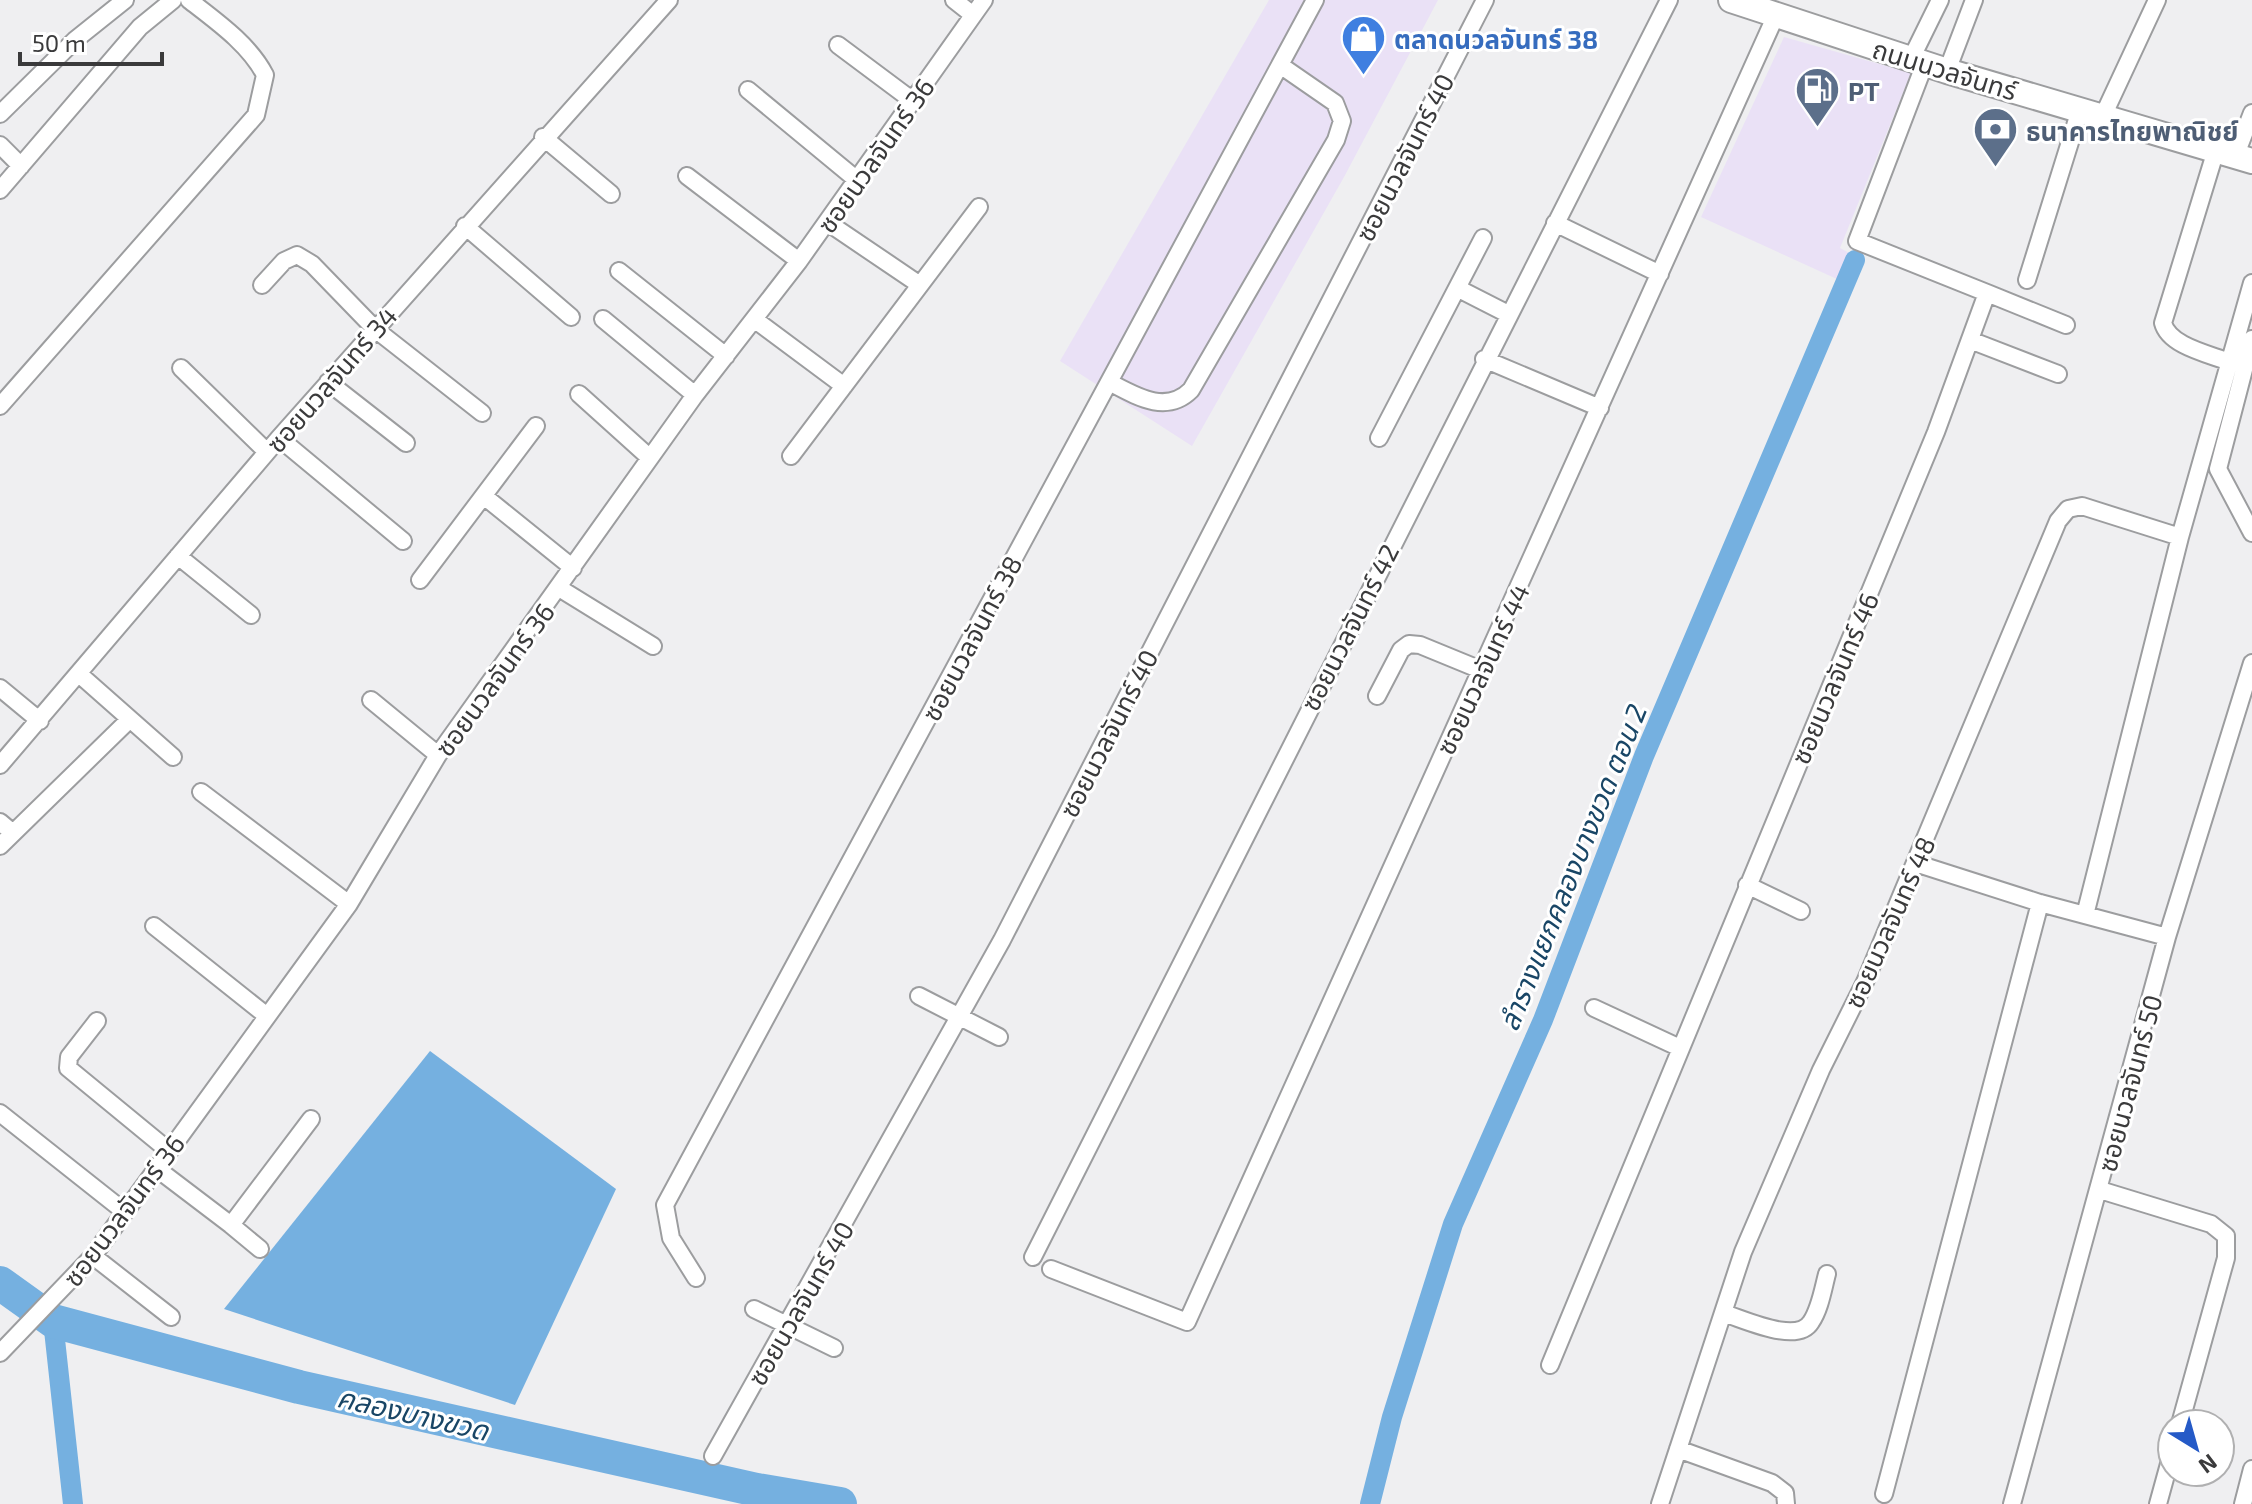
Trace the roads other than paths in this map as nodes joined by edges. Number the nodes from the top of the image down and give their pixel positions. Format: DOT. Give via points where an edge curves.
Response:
graph roads {
  1 [pos="125,0"];
  2 [pos="173,0"];
  3 [pos="189,0"];
  4 [pos="669,0"];
  5 [pos="954,0"];
  6 [pos="984,0"];
  7 [pos="1315,0"];
  8 [pos="1485,0"];
  9 [pos="1669,0"];
  10 [pos="1731,0"];
  11 [pos="1940,0"];
  12 [pos="1974,0"];
  13 [pos="2157,0"];
  14 [pos="973,15"];
  15 [pos="1776,15"];
  16 [pos="838,45"];
  17 [pos="1927,64"];
  18 [pos="1280,65"];
  19 [pos="748,90"];
  20 [pos="913,101"];
  21 [pos="2091,113"];
  22 [pos="2252,113"];
  23 [pos="0,114"];
  24 [pos="543,137"];
  25 [pos="0,145"];
  26 [pos="2234,156"];
  27 [pos="21,166"];
  28 [pos="687,176"];
  29 [pos="857,180"];
  30 [pos="0,190"];
  31 [pos="611,194"];
  32 [pos="979,207"];
  33 [pos="827,222"];
  34 [pos="1555,223"];
  35 [pos="465,226"];
  36 [pos="1483,238"];
  37 [pos="799,261"];
  38 [pos="619,271"];
  39 [pos="1660,274"];
  40 [pos="2027,280"];
  41 [pos="2252,283"];
  42 [pos="262,285"];
  43 [pos="920,285"];
  44 [pos="1457,288"];
  45 [pos="1987,293"];
  46 [pos="1508,314"];
  47 [pos="571,317"];
  48 [pos="603,319"];
  49 [pos="754,319"];
  50 [pos="2066,325"];
  51 [pos="375,329"];
  52 [pos="2252,339"];
  53 [pos="1970,340"];
  54 [pos="726,356"];
  55 [pos="1484,359"];
  56 [pos="2229,362"];
  57 [pos="181,368"];
  58 [pos="2058,374"];
  59 [pos="328,382"];
  60 [pos="1109,382"];
  61 [pos="844,386"];
  62 [pos="579,394"];
  63 [pos="695,395"];
  64 [pos="0,406"];
  65 [pos="1600,408"];
  66 [pos="482,413"];
  67 [pos="536,426"];
  68 [pos="279,438"];
  69 [pos="1379,438"];
  70 [pos="406,443"];
  71 [pos="267,452"];
  72 [pos="791,456"];
  73 [pos="650,458"];
  74 [pos="485,497"];
  75 [pos="2252,533"];
  76 [pos="2180,537"];
  77 [pos="403,541"];
  78 [pos="178,556"];
  79 [pos="573,568"];
  80 [pos="420,580"];
  81 [pos="559,588"];
  82 [pos="251,615"];
  83 [pos="653,646"];
  84 [pos="2252,663"];
  85 [pos="1481,670"];
  86 [pos="79,674"];
  87 [pos="0,688"];
  88 [pos="1377,696"];
  89 [pos="371,700"];
  90 [pos="130,719"];
  91 [pos="40,721"];
  92 [pos="438,755"];
  93 [pos="173,757"];
  94 [pos="0,765"];
  95 [pos="201,792"];
  96 [pos="6,827"];
  97 [pos="0,846"];
  98 [pos="1915,863"];
  99 [pos="1747,885"];
  100 [pos="2040,903"];
  101 [pos="349,904"];
  102 [pos="1801,911"];
  103 [pos="2085,915"];
  104 [pos="154,926"];
  105 [pos="2167,937"];
  106 [pos="919,996"];
  107 [pos="1594,1008"];
  108 [pos="267,1016"];
  109 [pos="960,1017"];
  110 [pos="97,1021"];
  111 [pos="999,1037"];
  112 [pos="1680,1048"];
  113 [pos="0,1113"];
  114 [pos="311,1119"];
  115 [pos="169,1151"];
  116 [pos="156,1168"];
  117 [pos="2100,1190"];
  118 [pos="125,1212"];
  119 [pos="231,1225"];
  120 [pos="260,1249"];
  121 [pos="93,1256"];
  122 [pos="1033,1257"];
  123 [pos="1051,1269"];
  124 [pos="1827,1274"];
  125 [pos="696,1278"];
  126 [pos="754,1309"];
  127 [pos="1723,1313"];
  128 [pos="171,1317"];
  129 [pos="787,1325"];
  130 [pos="834,1348"];
  131 [pos="0,1353"];
  132 [pos="1550,1365"];
  133 [pos="2184,1408"];
  134 [pos="1678,1449"];
  135 [pos="713,1456"];
  136 [pos="2252,1469"];
  137 [pos="1884,1494"];
  138 [pos="1660,1504"];
  139 [pos="1786,1504"];
  140 [pos="2012,1504"];
  141 [pos="2243,1504"];
  1 -- 23 [label="street" via="75,40"];
  2 -- 27 [label="street" via="140,27"];
  3 -- 64 [label="street" via="222,25 265,75 256,115"];
  4 -- 24 [label="street, ซอยนวลจันทร์ 34"];
  5 -- 14 [label="street"];
  6 -- 14 [label="street, ซอยนวลจันทร์ 36"];
  7 -- 18 [label="street, ซอยนวลจันทร์ 38"];
  8 -- 109 [label="street, ซอยนวลจันทร์ 40"];
  9 -- 34 [label="street, ซอยนวลจันทร์ 42"];
  10 -- 15 [label="main road, ถนนนวลจันทร์"];
  11 -- 17 [label="street"];
  12 -- 17 [label="street"];
  13 -- 21 [label="street"];
  14 -- 20 [label="street, ซอยนวลจันทร์ 36"];
  15 -- 17 [label="main road, ถนนนวลจันทร์"];
  15 -- 39 [label="street, ซอยนวลจันทร์ 44"];
  16 -- 20 [label="street"];
  17 -- 21 [label="main road, ถนนนวลจันทร์"];
  17 -- 45 [label="street" via="1857,241"];
  18 -- 60 [label="street, ซอยนวลจันทร์ 38"];
  18 -- 60 [label="street" via="1335,103 1342,121 1336,140 1191,390 1177,402 1162,403"];
  19 -- 29 [label="street"];
  20 -- 29 [label="street, ซอยนวลจันทร์ 36"];
  21 -- 26 [label="main road, ถนนนวลจันทร์"];
  21 -- 40 [label="street"];
  22 -- 26 [label="street"];
  24 -- 31 [label="street"];
  24 -- 35 [label="street, ซอยนวลจันทร์ 34"];
  25 -- 27 [label="street"];
  26 -- 56 [label="street" via="2163,323 2167,334 2179,342"];
  27 -- 30 [label="street"];
  28 -- 37 [label="street"];
  29 -- 33 [label="street, ซอยนวลจันทร์ 36"];
  32 -- 43 [label="street"];
  33 -- 37 [label="street, ซอยนวลจันทร์ 36"];
  33 -- 43 [label="street"];
  34 -- 39 [label="street"];
  34 -- 46 [label="street, ซอยนวลจันทร์ 42"];
  35 -- 47 [label="street"];
  35 -- 51 [label="street, ซอยนวลจันทร์ 34"];
  36 -- 44 [label="street"];
  37 -- 49 [label="street, ซอยนวลจันทร์ 36"];
  38 -- 54 [label="street"];
  39 -- 65 [label="street, ซอยนวลจันทร์ 44"];
  41 -- 56 [label="street"];
  42 -- 51 [label="street" via="297,255"];
  43 -- 61 [label="street"];
  44 -- 46 [label="street"];
  44 -- 69 [label="street"];
  45 -- 50 [label="street"];
  45 -- 53 [label="street, ซอยนวลจันทร์ 46"];
  46 -- 55 [label="street, ซอยนวลจันทร์ 42"];
  48 -- 63 [label="street"];
  49 -- 54 [label="street, ซอยนวลจันทร์ 36"];
  49 -- 61 [label="street"];
  51 -- 59 [label="street, ซอยนวลจันทร์ 34"];
  51 -- 66 [label="street"];
  52 -- 75 [label="street" via="2218,469"];
  53 -- 58 [label="street"];
  53 -- 99 [label="street, ซอยนวลจันทร์ 46"];
  54 -- 63 [label="street, ซอยนวลจันทร์ 36"];
  55 -- 65 [label="street"];
  55 -- 122 [label="street, ซอยนวลจันทร์ 42"];
  56 -- 76 [label="street"];
  57 -- 71 [label="street"];
  59 -- 68 [label="street, ซอยนวลจันทร์ 34"];
  59 -- 70 [label="street"];
  60 -- 125 [label="street, ซอยนวลจันทร์ 38" via="665,1205 671,1238"];
  61 -- 72 [label="street"];
  62 -- 73 [label="street"];
  63 -- 73 [label="street, ซอยนวลจันทร์ 36"];
  65 -- 85 [label="street, ซอยนวลจันทร์ 44"];
  67 -- 74 [label="street"];
  68 -- 71 [label="street, ซอยนวลจันทร์ 34"];
  68 -- 77 [label="street"];
  71 -- 78 [label="street, ซอยนวลจันทร์ 34"];
  73 -- 79 [label="street, ซอยนวลจันทร์ 36"];
  74 -- 79 [label="street"];
  74 -- 80 [label="street"];
  76 -- 98 [label="street, ซอยนวลจันทร์ 48" via="2082,506 2068,509 2058,521"];
  76 -- 103 [label="street"];
  78 -- 82 [label="street"];
  78 -- 86 [label="street, ซอยนวลจันทร์ 34"];
  79 -- 81 [label="street, ซอยนวลจันทร์ 36"];
  81 -- 83 [label="street"];
  81 -- 92 [label="street, ซอยนวลจันทร์ 36"];
  84 -- 105 [label="street, ซอยนวลจันทร์ 50"];
  85 -- 88 [label="street" via="1409,644"];
  85 -- 123 [label="street, ซอยนวลจันทร์ 44" via="1187,1322"];
  86 -- 90 [label="street"];
  86 -- 91 [label="street, ซอยนวลจันทร์ 34"];
  87 -- 91 [label="street"];
  89 -- 92 [label="street"];
  90 -- 93 [label="street"];
  90 -- 96 [label="street"];
  91 -- 94 [label="street, ซอยนวลจันทร์ 34"];
  92 -- 101 [label="street, ซอยนวลจันทร์ 36"];
  95 -- 101 [label="street"];
  96 -- 97 [label="street"];
  98 -- 100 [label="street"];
  98 -- 127 [label="street, ซอยนวลจันทร์ 48" via="1743,1252"];
  99 -- 102 [label="street"];
  99 -- 112 [label="street, ซอยนวลจันทร์ 46"];
  100 -- 103 [label="street"];
  100 -- 137 [label="street"];
  101 -- 108 [label="street, ซอยนวลจันทร์ 36"];
  103 -- 105 [label="street"];
  104 -- 108 [label="street"];
  105 -- 117 [label="street, ซอยนวลจันทร์ 50"];
  106 -- 109 [label="street"];
  107 -- 112 [label="street"];
  108 -- 115 [label="street, ซอยนวลจันทร์ 36"];
  109 -- 111 [label="street"];
  109 -- 129 [label="street, ซอยนวลจันทร์ 40"];
  110 -- 115 [label="street" via="69,1057 68,1068"];
  112 -- 132 [label="street, ซอยนวลจันทร์ 46"];
  113 -- 118 [label="street"];
  114 -- 119 [label="street"];
  115 -- 116 [label="street, ซอยนวลจันทร์ 36"];
  116 -- 118 [label="street, ซอยนวลจันทร์ 36"];
  116 -- 119 [label="street"];
  117 -- 133 [label="street" via="2211,1224 2226,1236 2226,1258"];
  117 -- 140 [label="street, ซอยนวลจันทร์ 50"];
  118 -- 121 [label="street, ซอยนวลจันทร์ 36"];
  119 -- 120 [label="street"];
  121 -- 128 [label="street"];
  121 -- 131 [label="street, ซอยนวลจันทร์ 36"];
  124 -- 127 [label="street" via="1813,1321 1804,1330 1791,1334"];
  126 -- 129 [label="street"];
  127 -- 134 [label="street, ซอยนวลจันทร์ 48"];
  129 -- 130 [label="street"];
  129 -- 135 [label="street, ซอยนวลจันทร์ 40"];
  134 -- 138 [label="street, ซอยนวลจันทร์ 48"];
  134 -- 139 [label="street" via="1772,1483 1785,1493"];
  136 -- 141 [label="street"];
}
